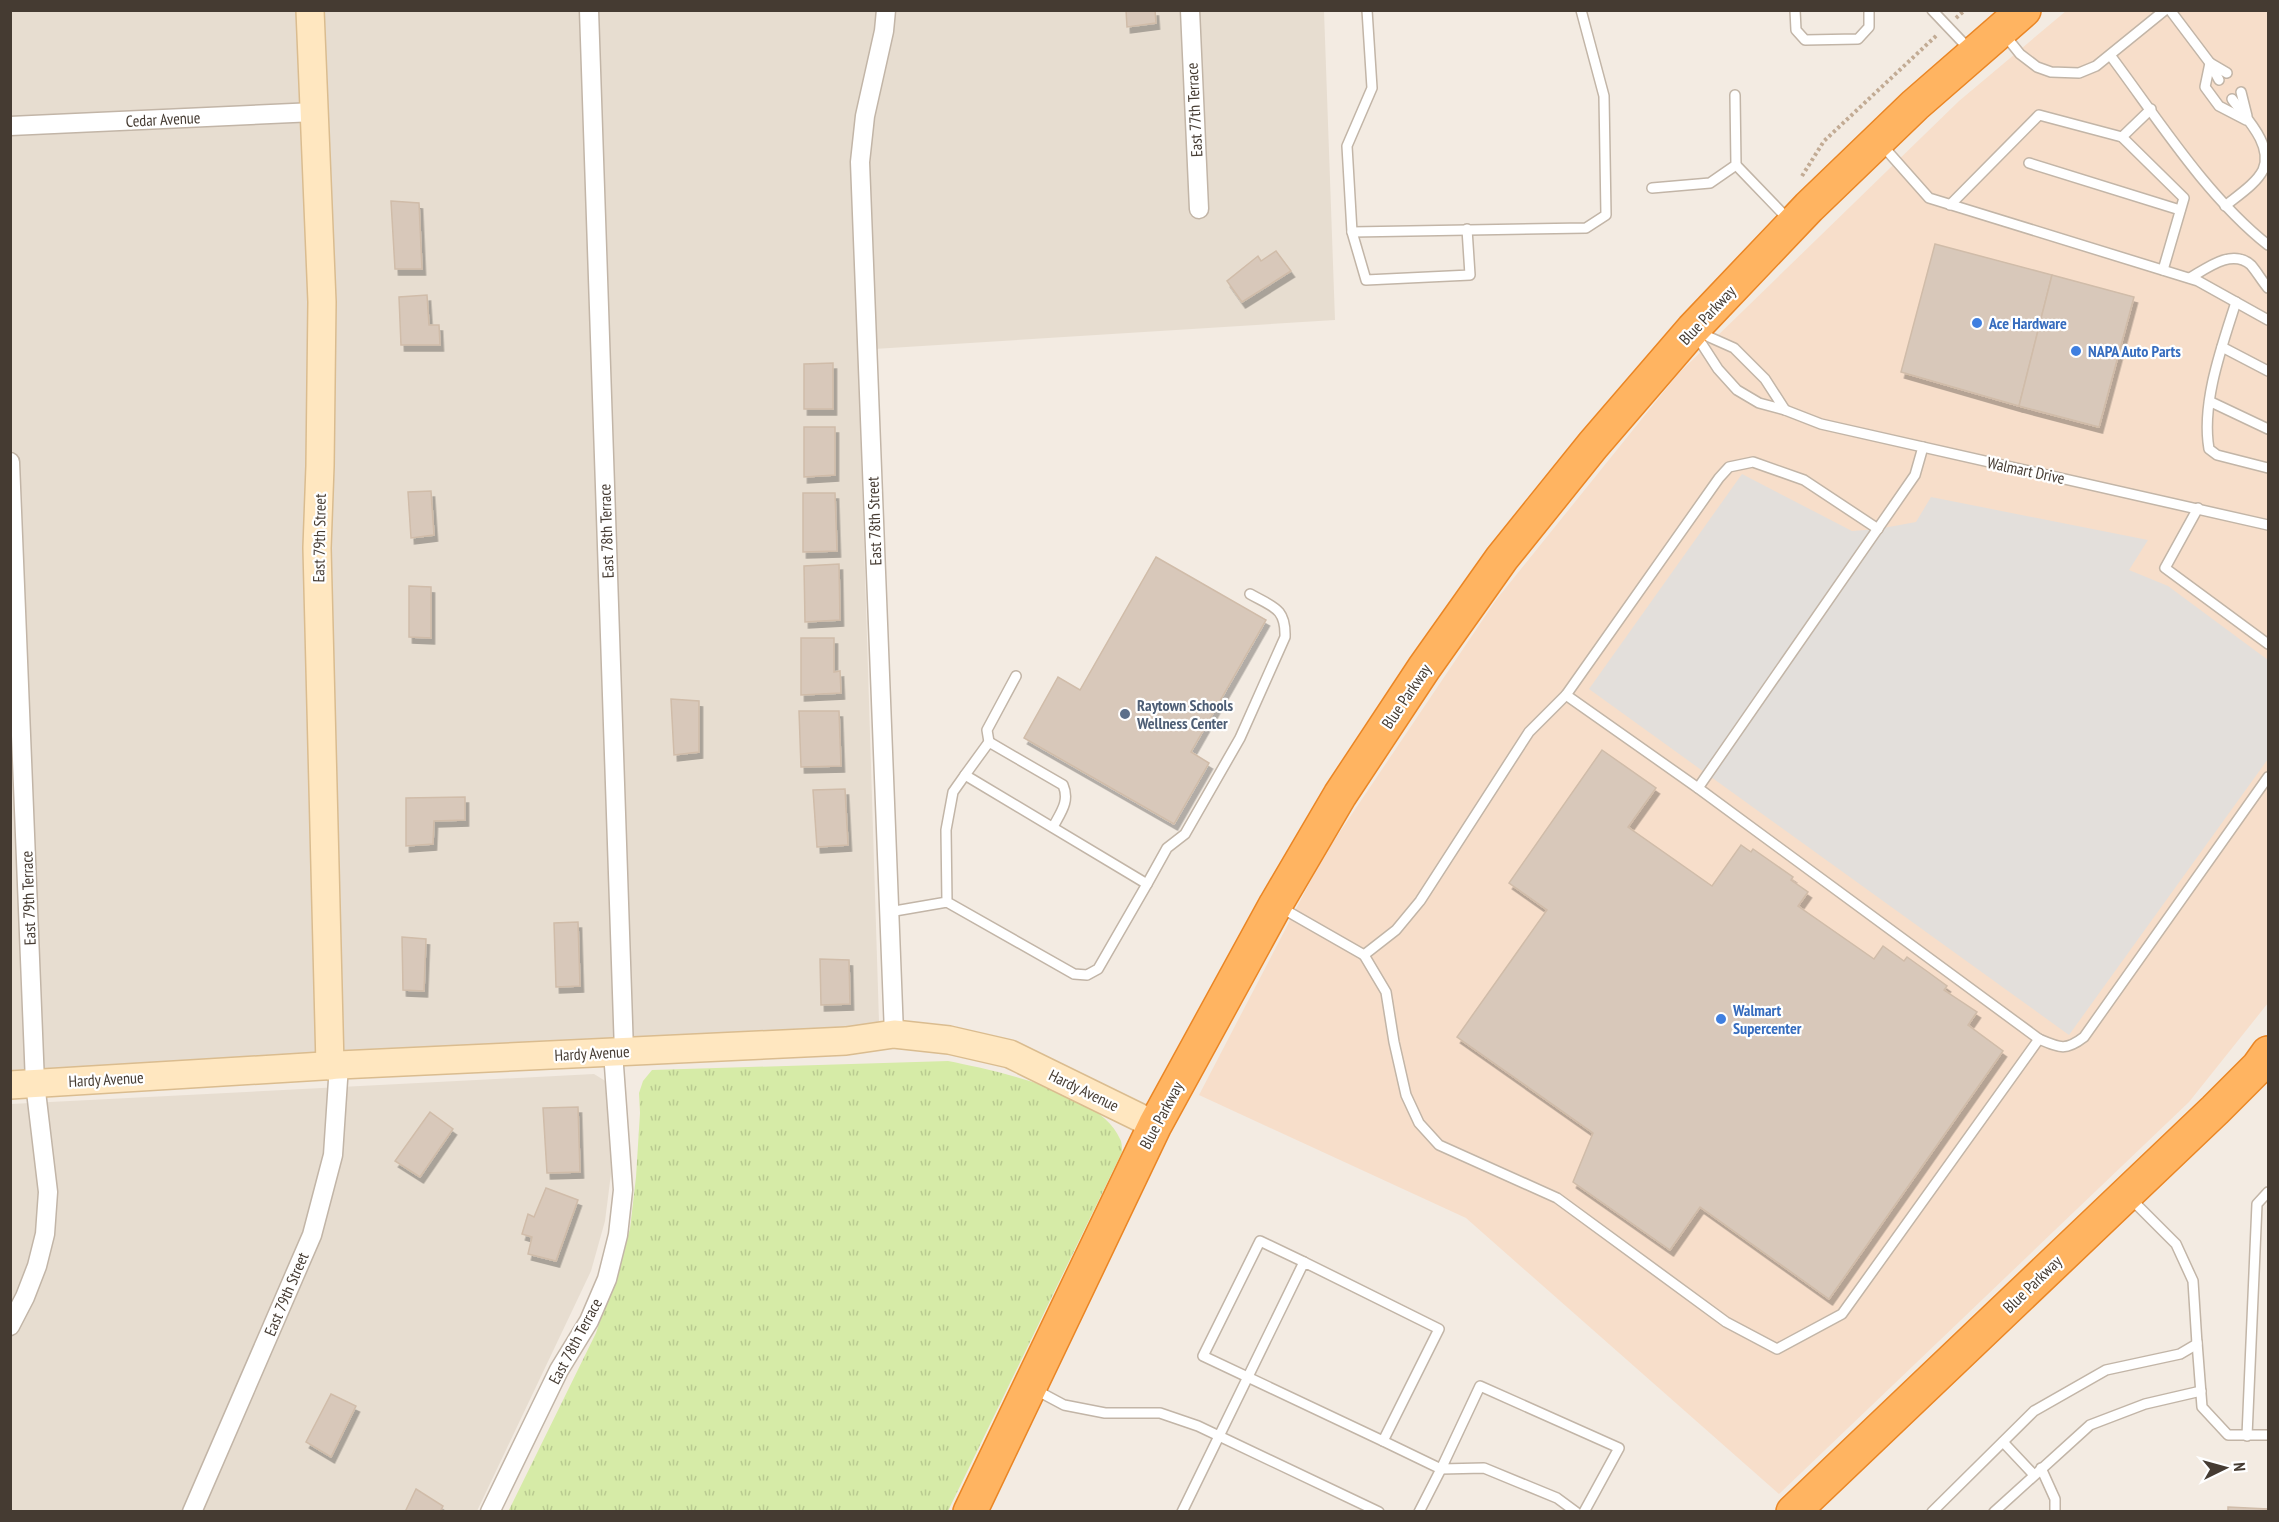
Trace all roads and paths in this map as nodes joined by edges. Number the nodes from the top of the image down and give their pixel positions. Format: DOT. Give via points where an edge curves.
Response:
graph roads {
  1 [pos="310,10"];
  2 [pos="589,10"];
  3 [pos="886,10"];
  4 [pos="1190,10"];
  5 [pos="1367,10"];
  6 [pos="1581,10"];
  7 [pos="1795,10"];
  8 [pos="1869,10"];
  9 [pos="1932,10"];
  10 [pos="2168,10"];
  11 [pos="2012,20"];
  12 [pos="1934,38"];
  13 [pos="1973,54"];
  14 [pos="2110,55"];
  15 [pos="2210,63"];
  16 [pos="2227,73"];
  17 [pos="2219,80"];
  18 [pos="2241,92"];
  19 [pos="1735,95"];
  20 [pos="2232,99"];
  21 [pos="2151,109"];
  22 [pos="315,112"];
  23 [pos="2248,120"];
  24 [pos="10,126"];
  25 [pos="2122,137"];
  26 [pos="1878,141"];
  27 [pos="2029,162"];
  28 [pos="1736,165"];
  29 [pos="1800,179"];
  30 [pos="1652,188"];
  31 [pos="1950,205"];
  32 [pos="2225,206"];
  33 [pos="1199,209"];
  34 [pos="2180,210"];
  35 [pos="1793,224"];
  36 [pos="1467,229"];
  37 [pos="1352,232"];
  38 [pos="2268,245"];
  39 [pos="2163,270"];
  40 [pos="2190,278"];
  41 [pos="2268,288"];
  42 [pos="2236,302"];
  43 [pos="2268,320"];
  44 [pos="1693,329"];
  45 [pos="2222,347"];
  46 [pos="2268,371"];
  47 [pos="2211,402"];
  48 [pos="1785,410"];
  49 [pos="2268,429"];
  50 [pos="1923,447"];
  51 [pos="10,462"];
  52 [pos="2268,468"];
  53 [pos="2198,508"];
  54 [pos="2268,525"];
  55 [pos="1878,530"];
  56 [pos="1251,594"];
  57 [pos="2268,644"];
  58 [pos="1016,676"];
  59 [pos="1566,695"];
  60 [pos="988,742"];
  61 [pos="965,775"];
  62 [pos="2268,777"];
  63 [pos="1698,788"];
  64 [pos="1053,827"];
  65 [pos="1147,884"];
  66 [pos="947,902"];
  67 [pos="1276,904"];
  68 [pos="889,912"];
  69 [pos="1364,955"];
  70 [pos="894,1034"];
  71 [pos="2039,1040"];
  72 [pos="619,1052"];
  73 [pos="2268,1053"];
  74 [pos="335,1065"];
  75 [pos="23,1084"];
  76 [pos="1155,1125"];
  77 [pos="2268,1192"];
  78 [pos="2126,1194"];
  79 [pos="1304,1262"];
  80 [pos="10,1326"];
  81 [pos="2197,1342"];
  82 [pos="1247,1376"];
  83 [pos="1030,1386"];
  84 [pos="2201,1391"];
  85 [pos="2268,1435"];
  86 [pos="1218,1436"];
  87 [pos="2247,1436"];
  88 [pos="1383,1441"];
  89 [pos="2003,1442"];
  90 [pos="1441,1469"];
  91 [pos="2037,1471"];
  92 [pos="192,1512"];
  93 [pos="490,1512"];
  94 [pos="970,1512"];
  95 [pos="1182,1512"];
  96 [pos="1379,1512"];
  97 [pos="1419,1512"];
  98 [pos="1576,1512"];
  99 [pos="1584,1512"];
  100 [pos="1793,1512"];
  101 [pos="1932,1512"];
  102 [pos="1994,1512"];
  103 [pos="2055,1512"];
  1 -- 22 [label="street, East 79th Street"];
  2 -- 72 [label="street, East 78th Terrace"];
  3 -- 68 [label="street, East 78th Street" via="860,162"];
  4 -- 33 [label="street, East 77th Terrace"];
  5 -- 37 [label="lane" via="1372,88 1347,146"];
  6 -- 36 [label="lane" via="1604,96 1606,215 1586,228"];
  7 -- 8 [label="lane" via="1796,30 1805,40 1858,39 1869,27"];
  9 -- 13 [label="lane"];
  10 -- 14 [label="lane"];
  10 -- 15 [label="lane"];
  11 -- 13 [label="highway, Blue Parkway"];
  11 -- 14 [label="lane" via="2020,54 2037,67 2079,73"];
  12 -- 29 [label="path" via="1824,141"];
  13 -- 26 [label="highway, Blue Parkway"];
  14 -- 21 [label="lane"];
  15 -- 16 [label="lane"];
  15 -- 17 [label="lane"];
  15 -- 23 [label="lane" via="2205,87 2219,106"];
  18 -- 23 [label="lane"];
  19 -- 28 [label="lane"];
  20 -- 23 [label="lane"];
  21 -- 25 [label="lane"];
  21 -- 32 [label="lane"];
  22 -- 24 [label="street, Cedar Avenue"];
  22 -- 74 [label="street, East 79th Street" via="322,302 317,548"];
  23 -- 32 [label="lane" via="2263,143 2262,170"];
  25 -- 31 [label="lane" via="2039,115"];
  25 -- 34 [label="lane" via="2184,198"];
  26 -- 31 [label="lane" via="1929,198"];
  26 -- 35 [label="highway, Blue Parkway"];
  27 -- 34 [label="lane"];
  28 -- 30 [label="lane" via="1710,183"];
  28 -- 35 [label="lane"];
  31 -- 39 [label="lane"];
  32 -- 38 [label="lane"];
  34 -- 39 [label="lane"];
  35 -- 44 [label="highway, Blue Parkway"];
  36 -- 37 [label="lane"];
  36 -- 37 [label="lane" via="1470,274 1366,280"];
  39 -- 40 [label="lane"];
  40 -- 41 [label="lane" via="2228,258 2241,259"];
  40 -- 42 [label="lane"];
  42 -- 43 [label="lane"];
  42 -- 45 [label="lane"];
  44 -- 48 [label="lane" via="1734,348 1765,379"];
  44 -- 48 [label="lane, Walmart Drive" via="1718,369 1737,390 1759,403"];
  44 -- 67 [label="highway, Blue Parkway" via="1502,558 1340,795"];
  45 -- 46 [label="lane"];
  45 -- 47 [label="lane"];
  47 -- 49 [label="lane"];
  47 -- 52 [label="lane" via="2209,449 2217,455"];
  48 -- 50 [label="lane, Walmart Drive" via="1821,424"];
  50 -- 53 [label="lane, Walmart Drive"];
  50 -- 55 [label="lane" via="1915,475"];
  51 -- 75 [label="street, East 79th Terrace"];
  53 -- 54 [label="lane, Walmart Drive"];
  53 -- 57 [label="lane" via="2165,568"];
  55 -- 59 [label="lane" via="1804,480 1753,462 1729,467"];
  55 -- 63 [label="lane"];
  56 -- 65 [label="lane" via="1280,612 1285,637 1240,738 1185,834 1167,848"];
  58 -- 60 [label="lane" via="987,730"];
  59 -- 63 [label="lane"];
  59 -- 69 [label="lane" via="1529,732 1420,901 1396,930"];
  60 -- 61 [label="lane"];
  60 -- 64 [label="lane" via="1063,785 1066,801"];
  61 -- 64 [label="lane"];
  61 -- 66 [label="lane" via="953,792 946,830"];
  62 -- 71 [label="lane" via="2084,1037 2072,1046 2058,1047"];
  63 -- 71 [label="lane"];
  64 -- 65 [label="lane"];
  65 -- 66 [label="lane" via="1098,969 1087,975 1074,974"];
  66 -- 68 [label="lane"];
  67 -- 69 [label="lane"];
  67 -- 76 [label="highway, Blue Parkway"];
  68 -- 70 [label="street, East 78th Street"];
  69 -- 71 [label="lane" via="1386,992 1406,1095 1419,1123 1439,1145 1557,1198 1726,1322 1777,1349 1842,1314"];
  70 -- 72 [label="street, Hardy Avenue" via="846,1041"];
  70 -- 76 [label="street, Hardy Avenue" via="950,1040 1010,1054"];
  72 -- 74 [label="street, Hardy Avenue"];
  72 -- 93 [label="street, East 78th Terrace" via="623,1190 618,1235 607,1279"];
  73 -- 78 [label="highway, Blue Parkway" via="2222,1103"];
  74 -- 75 [label="street, Hardy Avenue"];
  74 -- 92 [label="street, East 79th Street" via="333,1155 312,1235"];
  75 -- 80 [label="street, East 79th Terrace" via="48,1192 45,1234 37,1266"];
  76 -- 83 [label="highway, Blue Parkway"];
  77 -- 87 [label="lane" via="2257,1204"];
  78 -- 81 [label="lane" via="2176,1244 2193,1281"];
  78 -- 100 [label="highway, Blue Parkway"];
  79 -- 82 [label="lane"];
  79 -- 82 [label="lane" via="1260,1241 1203,1356"];
  79 -- 88 [label="lane" via="1439,1329"];
  81 -- 84 [label="lane"];
  81 -- 89 [label="lane" via="2180,1354 2106,1371 2034,1412"];
  82 -- 86 [label="lane"];
  82 -- 88 [label="lane"];
  83 -- 86 [label="lane" via="1064,1405 1105,1413 1160,1413"];
  83 -- 94 [label="highway, Blue Parkway"];
  84 -- 87 [label="lane" via="2202,1407 2228,1435"];
  84 -- 91 [label="lane" via="2145,1404 2090,1425"];
  85 -- 87 [label="lane"];
  86 -- 95 [label="lane"];
  86 -- 96 [label="lane"];
  88 -- 90 [label="lane"];
  89 -- 91 [label="lane"];
  89 -- 101 [label="lane"];
  90 -- 97 [label="lane"];
  90 -- 98 [label="lane" via="1484,1468 1557,1498"];
  90 -- 99 [label="lane" via="1480,1386 1619,1448"];
  91 -- 102 [label="lane"];
  91 -- 103 [label="lane" via="2055,1499"];
}
